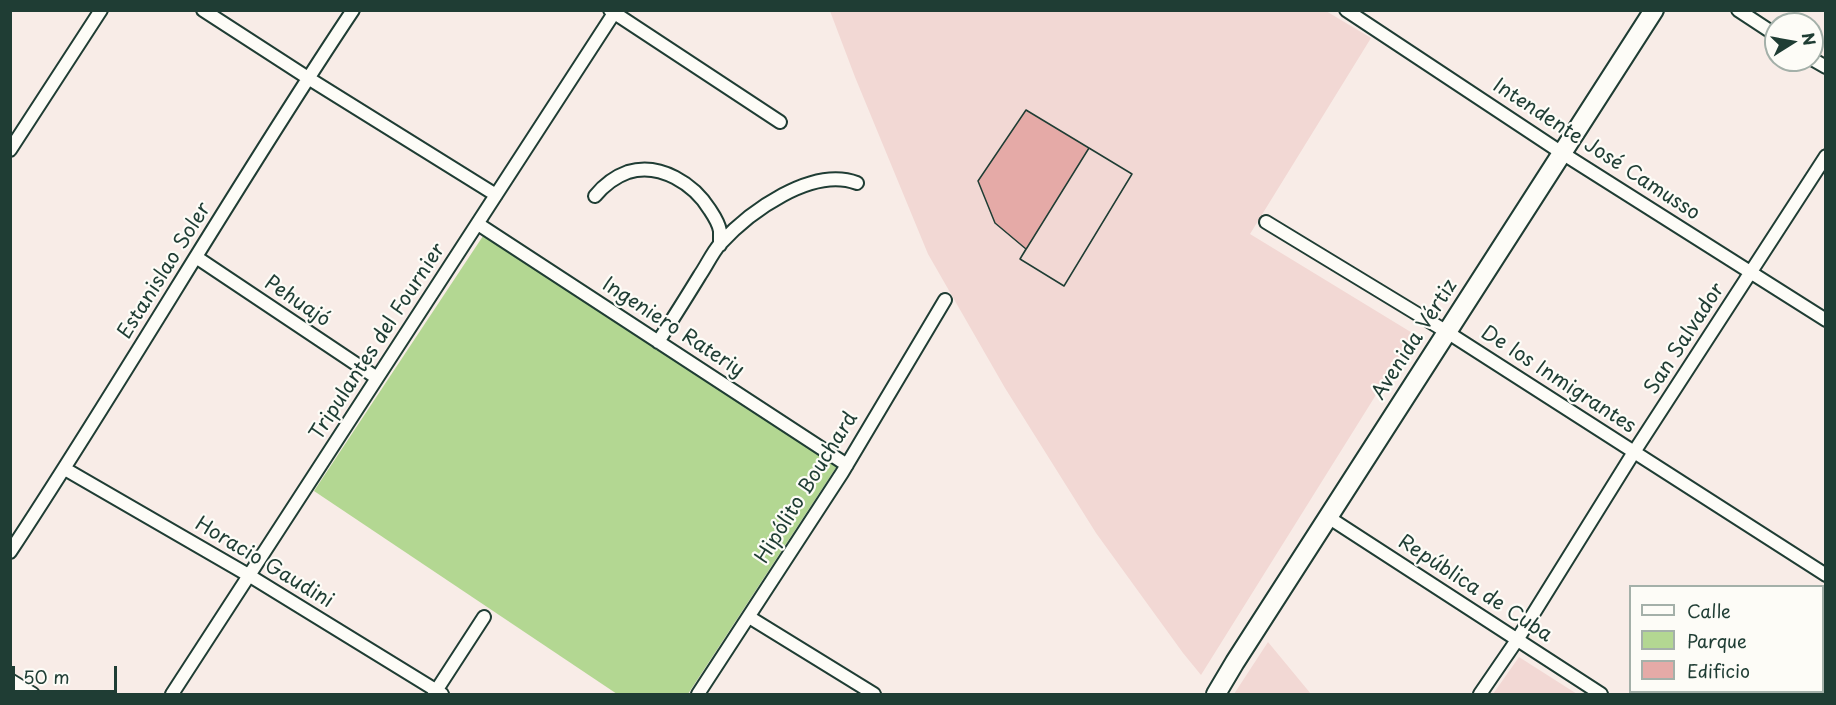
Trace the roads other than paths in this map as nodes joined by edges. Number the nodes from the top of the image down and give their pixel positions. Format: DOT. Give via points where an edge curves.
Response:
graph roads {
  1 [pos="101,10"];
  2 [pos="202,10"];
  3 [pos="353,10"];
  4 [pos="1346,10"];
  5 [pos="1654,10"];
  6 [pos="1738,10"];
  7 [pos="613,11"];
  8 [pos="1764,27"];
  9 [pos="308,78"];
  10 [pos="780,122"];
  11 [pos="12,144"];
  12 [pos="1562,153"];
  13 [pos="1826,156"];
  14 [pos="857,183"];
  15 [pos="496,195"];
  16 [pos="595,196"];
  17 [pos="1266,222"];
  18 [pos="478,224"];
  19 [pos="720,245"];
  20 [pos="196,257"];
  21 [pos="1750,272"];
  22 [pos="945,300"];
  23 [pos="1826,320"];
  24 [pos="1447,332"];
  25 [pos="658,342"];
  26 [pos="376,378"];
  27 [pos="1634,452"];
  28 [pos="847,465"];
  29 [pos="65,469"];
  30 [pos="1328,517"];
  31 [pos="10,552"];
  32 [pos="1826,575"];
  33 [pos="250,576"];
  34 [pos="484,617"];
  35 [pos="749,617"];
  36 [pos="1517,639"];
  37 [pos="10,680"];
  38 [pos="437,693"];
  39 [pos="33,694"];
  40 [pos="172,694"];
  41 [pos="698,694"];
  42 [pos="874,694"];
  43 [pos="1216,694"];
  44 [pos="1480,694"];
  45 [pos="1601,694"];
  1 -- 11 [label="street"];
  2 -- 9 [label="street"];
  3 -- 9 [label="street, Estanislao Soler"];
  4 -- 12 [label="street, Intendente José Camusso"];
  5 -- 12 [label="street, Avenida Vértiz"];
  6 -- 8 [label="street"];
  7 -- 10 [label="street"];
  7 -- 15 [label="street, Tripulantes del Fournier"];
  9 -- 15 [label="street"];
  9 -- 20 [label="street, Estanislao Soler"];
  12 -- 21 [label="street, Intendente José Camusso"];
  12 -- 24 [label="street, Avenida Vértiz"];
  13 -- 21 [label="street, San Salvador"];
  14 -- 19 [label="street" via="847,179 820,181 784,194 762,207"];
  15 -- 18 [label="street, Tripulantes del Fournier"];
  16 -- 19 [label="street" via="606,183 629,172 656,171 682,181 696,192 714,217 720,230"];
  17 -- 24 [label="street, De los Inmigrantes"];
  18 -- 25 [label="street, Ingeniero Rateriy"];
  18 -- 26 [label="street, Tripulantes del Fournier"];
  19 -- 25 [label="street"];
  20 -- 26 [label="street, Pehuajó"];
  20 -- 29 [label="street, Estanislao Soler"];
  21 -- 23 [label="street, Intendente José Camusso"];
  21 -- 27 [label="street, San Salvador"];
  22 -- 28 [label="street, Hipólito Bouchard"];
  24 -- 27 [label="street, De los Inmigrantes"];
  24 -- 30 [label="street, Avenida Vértiz"];
  25 -- 28 [label="street, Ingeniero Rateriy"];
  26 -- 33 [label="street, Tripulantes del Fournier"];
  27 -- 32 [label="street, De los Inmigrantes"];
  27 -- 36 [label="street, San Salvador"];
  28 -- 35 [label="street, Hipólito Bouchard"];
  29 -- 31 [label="street, Estanislao Soler"];
  29 -- 33 [label="street, Horacio Gaudini"];
  30 -- 36 [label="street, República de Cuba"];
  30 -- 43 [label="street, Avenida Vértiz"];
  33 -- 38 [label="street, Horacio Gaudini"];
  33 -- 40 [label="street, Tripulantes del Fournier"];
  34 -- 38 [label="street"];
  35 -- 41 [label="street, Hipólito Bouchard"];
  35 -- 42 [label="street"];
  36 -- 44 [label="street, San Salvador"];
  36 -- 45 [label="street, República de Cuba"];
  37 -- 39 [label="street"];
}
